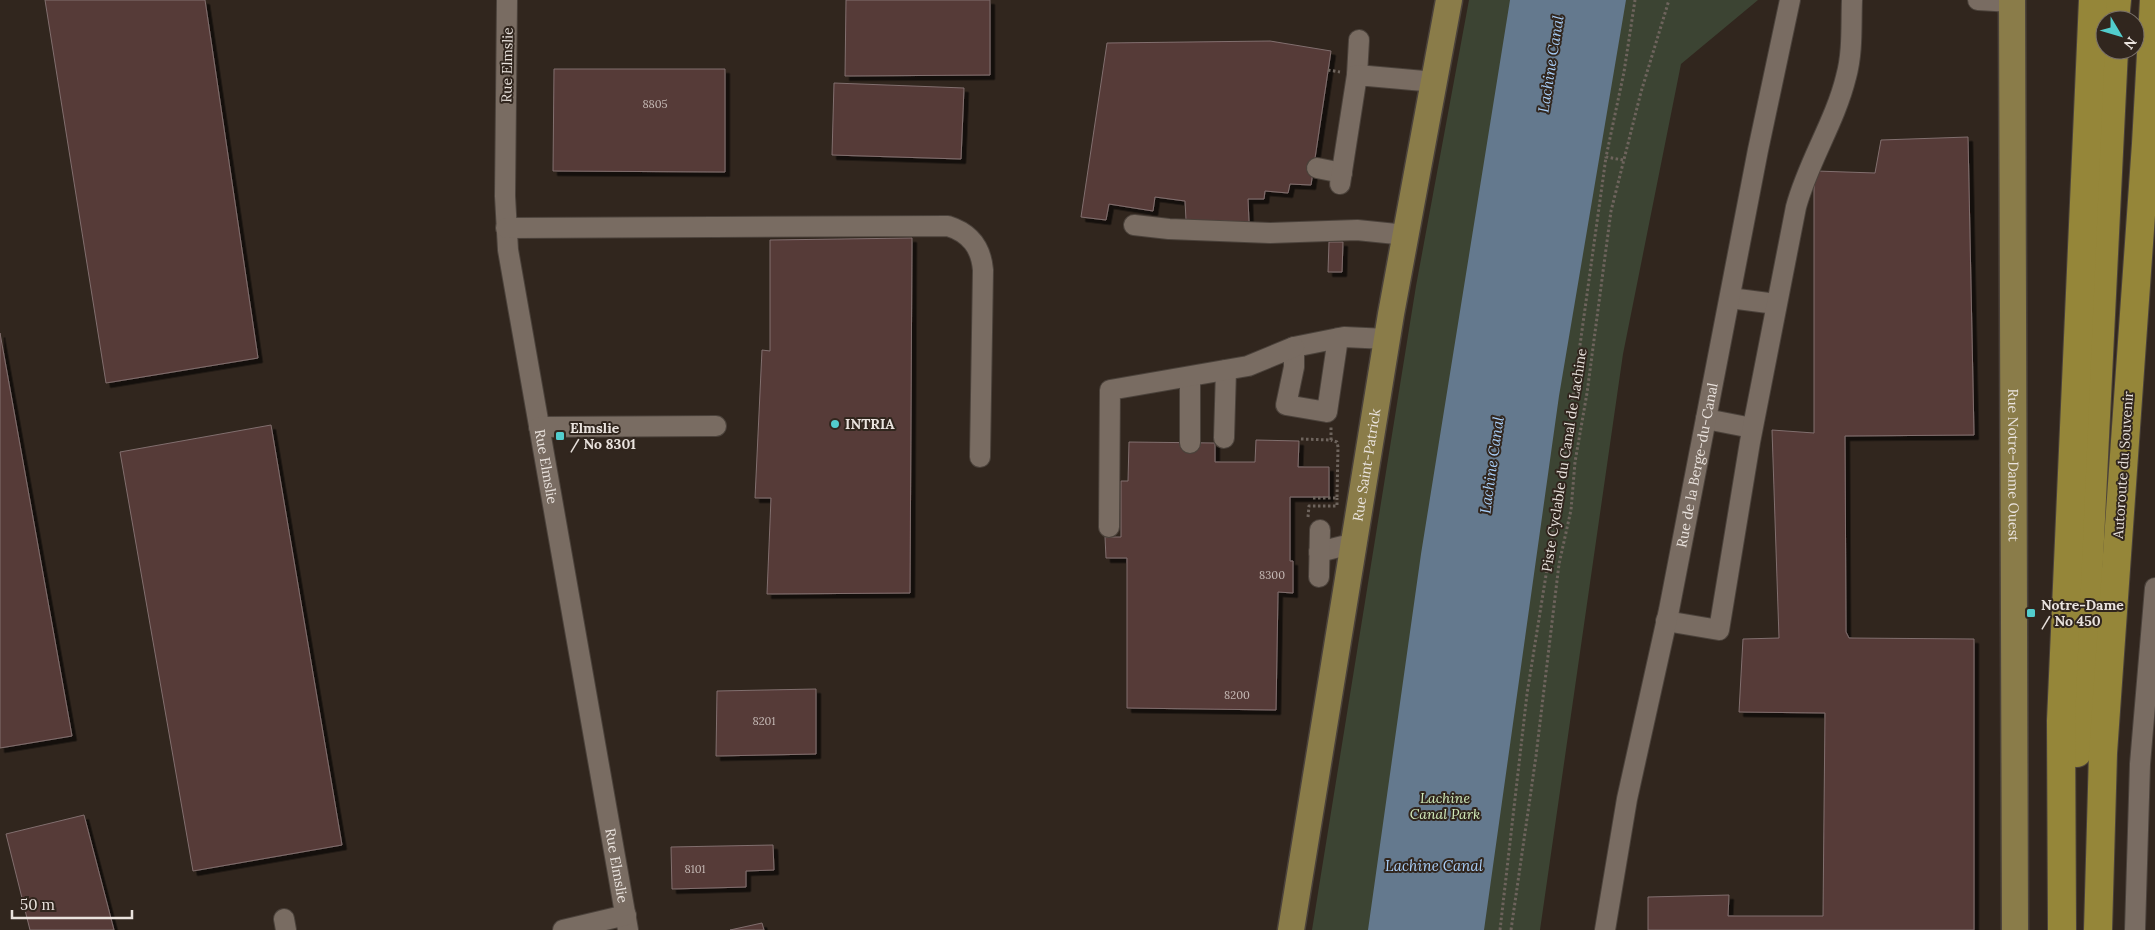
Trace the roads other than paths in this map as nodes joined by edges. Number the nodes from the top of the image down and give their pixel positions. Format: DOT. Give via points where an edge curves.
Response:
graph roads {
  1 [pos="507,0"];
  2 [pos="1449,0"];
  3 [pos="1790,0"];
  4 [pos="1852,0"];
  5 [pos="1978,0"];
  6 [pos="2093,0"];
  7 [pos="2154,0"];
  8 [pos="2012,1"];
  9 [pos="1359,40"];
  10 [pos="2114,60"];
  11 [pos="1357,74"];
  12 [pos="1434,82"];
  13 [pos="1317,168"];
  14 [pos="1134,225"];
  15 [pos="506,228"];
  16 [pos="1406,235"];
  17 [pos="1730,298"];
  18 [pos="1776,304"];
  19 [pos="1338,338"];
  20 [pos="1387,339"];
  21 [pos="1294,347"];
  22 [pos="1226,370"];
  23 [pos="1190,376"];
  24 [pos="1706,420"];
  25 [pos="716,426"];
  26 [pos="539,427"];
  27 [pos="1752,428"];
  28 [pos="1224,438"];
  29 [pos="1190,443"];
  30 [pos="980,457"];
  31 [pos="1108,527"];
  32 [pos="1320,530"];
  33 [pos="1353,546"];
  34 [pos="1319,552"];
  35 [pos="1319,577"];
  36 [pos="2155,588"];
  37 [pos="1666,621"];
  38 [pos="2102,753"];
  39 [pos="627,923"];
  40 [pos="563,930"];
  41 [pos="1291,930"];
  42 [pos="1605,930"];
  43 [pos="2015,930"];
  44 [pos="2064,930"];
  45 [pos="2098,930"];
  46 [pos="2106,930"];
  47 [pos="2136,930"];
  1 -- 15 [label="street, Rue Elmslie"];
  2 -- 12 [label="main road, Rue Saint-Patrick"];
  3 -- 17 [label="street, Rue de la Berge-du-Canal"];
  4 -- 18 [label="street" via="1847,76 1801,190"];
  5 -- 8 [label="street"];
  6 -- 44 [label="highway" via="2060,721"];
  7 -- 38 [label="highway, Autoroute du Souvenir" via="2146,154"];
  8 -- 43 [label="main road, Rue Notre-Dame Ouest"];
  9 -- 11 [label="street"];
  10 -- 44 [label="highway" via="2087,600"];
  11 -- 12 [label="street"];
  11 -- 13 [label="street" via="1341,179"];
  12 -- 16 [label="main road, Rue Saint-Patrick"];
  14 -- 16 [label="street" via="1270,233 1357,230"];
  15 -- 26 [label="street, Rue Elmslie"];
  15 -- 30 [label="street" via="948,226 960,230 979,249 983,270"];
  16 -- 20 [label="main road, Rue Saint-Patrick"];
  17 -- 18 [label="street"];
  17 -- 24 [label="street, Rue de la Berge-du-Canal"];
  18 -- 27 [label="street"];
  19 -- 20 [label="street"];
  19 -- 21 [label="street"];
  19 -- 21 [label="street" via="1327,412 1286,405 1294,367"];
  20 -- 33 [label="main road, Rue Saint-Patrick"];
  21 -- 22 [label="street" via="1248,366"];
  22 -- 23 [label="street"];
  22 -- 28 [label="street"];
  23 -- 29 [label="street"];
  23 -- 31 [label="street" via="1110,390"];
  24 -- 27 [label="street"];
  24 -- 37 [label="street, Rue de la Berge-du-Canal"];
  25 -- 26 [label="street"];
  26 -- 39 [label="street, Rue Elmslie"];
  27 -- 37 [label="street" via="1719,630"];
  32 -- 34 [label="street"];
  33 -- 34 [label="street"];
  33 -- 41 [label="main road, Rue Saint-Patrick"];
  34 -- 35 [label="street"];
  36 -- 47 [label="street" via="2140,764"];
  37 -- 42 [label="street, Rue de la Berge-du-Canal" via="1628,799"];
  38 -- 45 [label="highway, Autoroute du Souvenir"];
  38 -- 46 [label="street"];
  39 -- 40 [label="street"];
}
